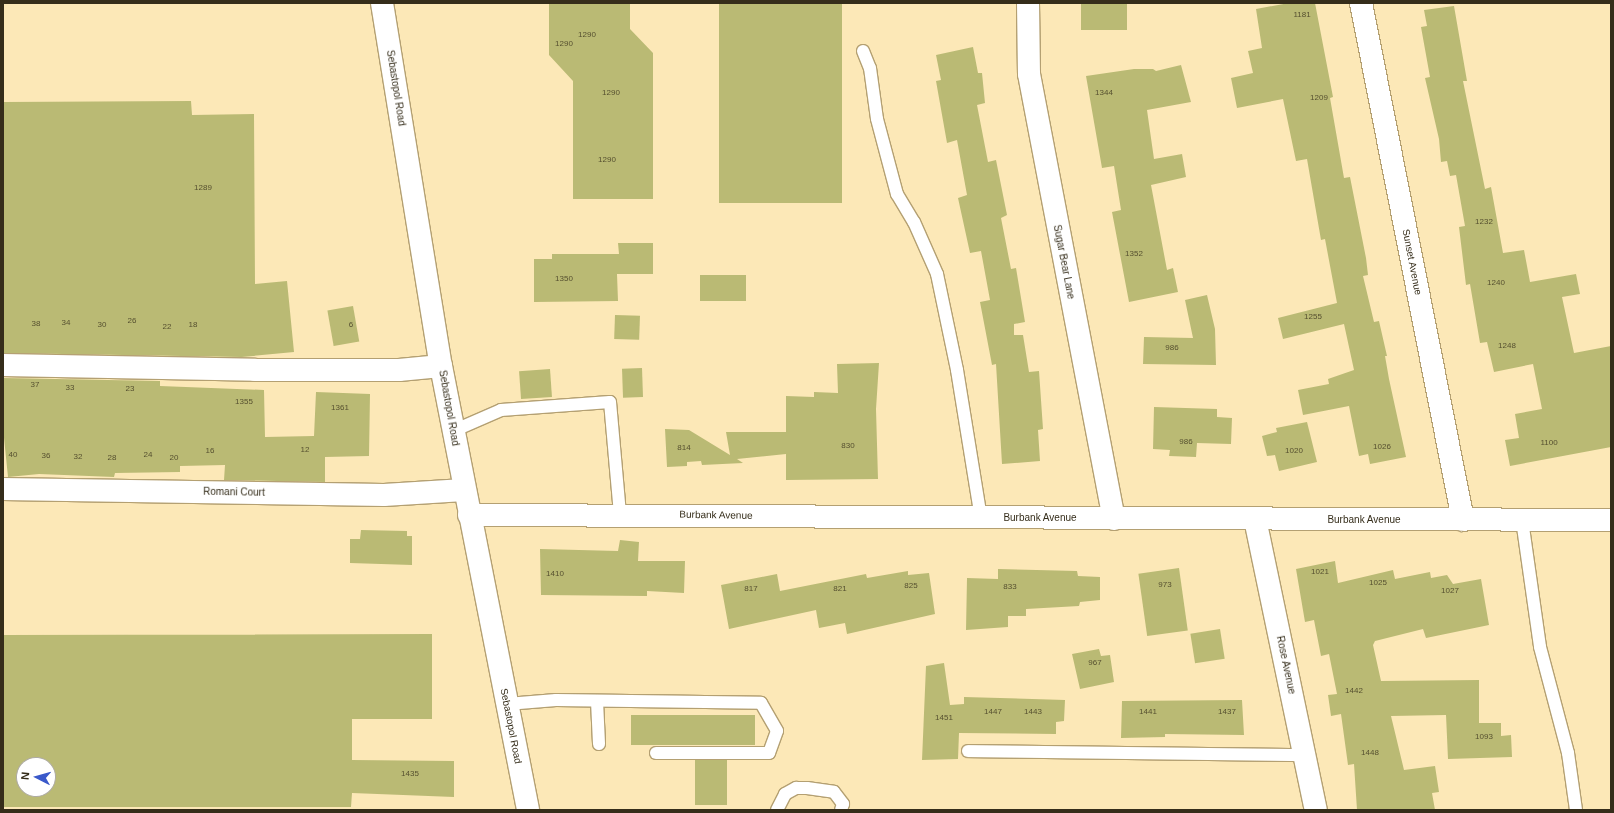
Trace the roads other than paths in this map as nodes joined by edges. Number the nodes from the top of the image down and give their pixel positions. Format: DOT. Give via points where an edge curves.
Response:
graph roads {
  1 [pos="382,3"];
  2 [pos="1028,3"];
  3 [pos="1360,3"];
  4 [pos="863,51"];
  5 [pos="3,365"];
  6 [pos="441,366"];
  7 [pos="454,431"];
  8 [pos="3,489"];
  9 [pos="464,490"];
  10 [pos="620,514"];
  11 [pos="469,515"];
  12 [pos="982,518"];
  13 [pos="1114,519"];
  14 [pos="1255,519"];
  15 [pos="1463,520"];
  16 [pos="1522,520"];
  17 [pos="1611,520"];
  18 [pos="597,701"];
  19 [pos="507,704"];
  20 [pos="599,744"];
  21 [pos="968,751"];
  22 [pos="656,753"];
  23 [pos="1305,755"];
  24 [pos="528,810"];
  25 [pos="777,810"];
  26 [pos="841,810"];
  27 [pos="1316,810"];
  28 [pos="1576,810"];
  1 -- 6 [label="street, Sebastopol Road"];
  2 -- 13 [label="street, Sugar Bear Lane" via="1029,74"];
  3 -- 15 [label="street, Sunset Avenue"];
  4 -- 12 [label="lane" via="870,68 877,119 896,194 914,222 936,274 957,370"];
  5 -- 6 [label="street" via="255,370 399,370"];
  6 -- 7 [label="street, Sebastopol Road"];
  7 -- 9 [label="street, Sebastopol Road"];
  7 -- 10 [label="lane" via="500,410 610,402"];
  8 -- 9 [label="street, Romani Court" via="384,495"];
  9 -- 11 [label="street, Sebastopol Road"];
  10 -- 11 [label="street, Burbank Avenue"];
  10 -- 12 [label="street, Burbank Avenue"];
  11 -- 19 [label="street, Sebastopol Road"];
  12 -- 13 [label="street, Burbank Avenue"];
  13 -- 14 [label="street, Burbank Avenue"];
  14 -- 15 [label="street, Burbank Avenue"];
  14 -- 23 [label="street, Rose Avenue"];
  15 -- 16 [label="street, Burbank Avenue"];
  16 -- 17 [label="street, Burbank Avenue"];
  16 -- 28 [label="lane" via="1540,647 1568,754"];
  18 -- 19 [label="lane"];
  18 -- 20 [label="lane"];
  18 -- 22 [label="lane" via="761,703 777,731 769,753"];
  19 -- 24 [label="street, Sebastopol Road"];
  21 -- 23 [label="lane"];
  23 -- 27 [label="street, Rose Avenue"];
  25 -- 26 [label="lane" via="785,794 796,788 807,788 834,792 843,804"];
}
